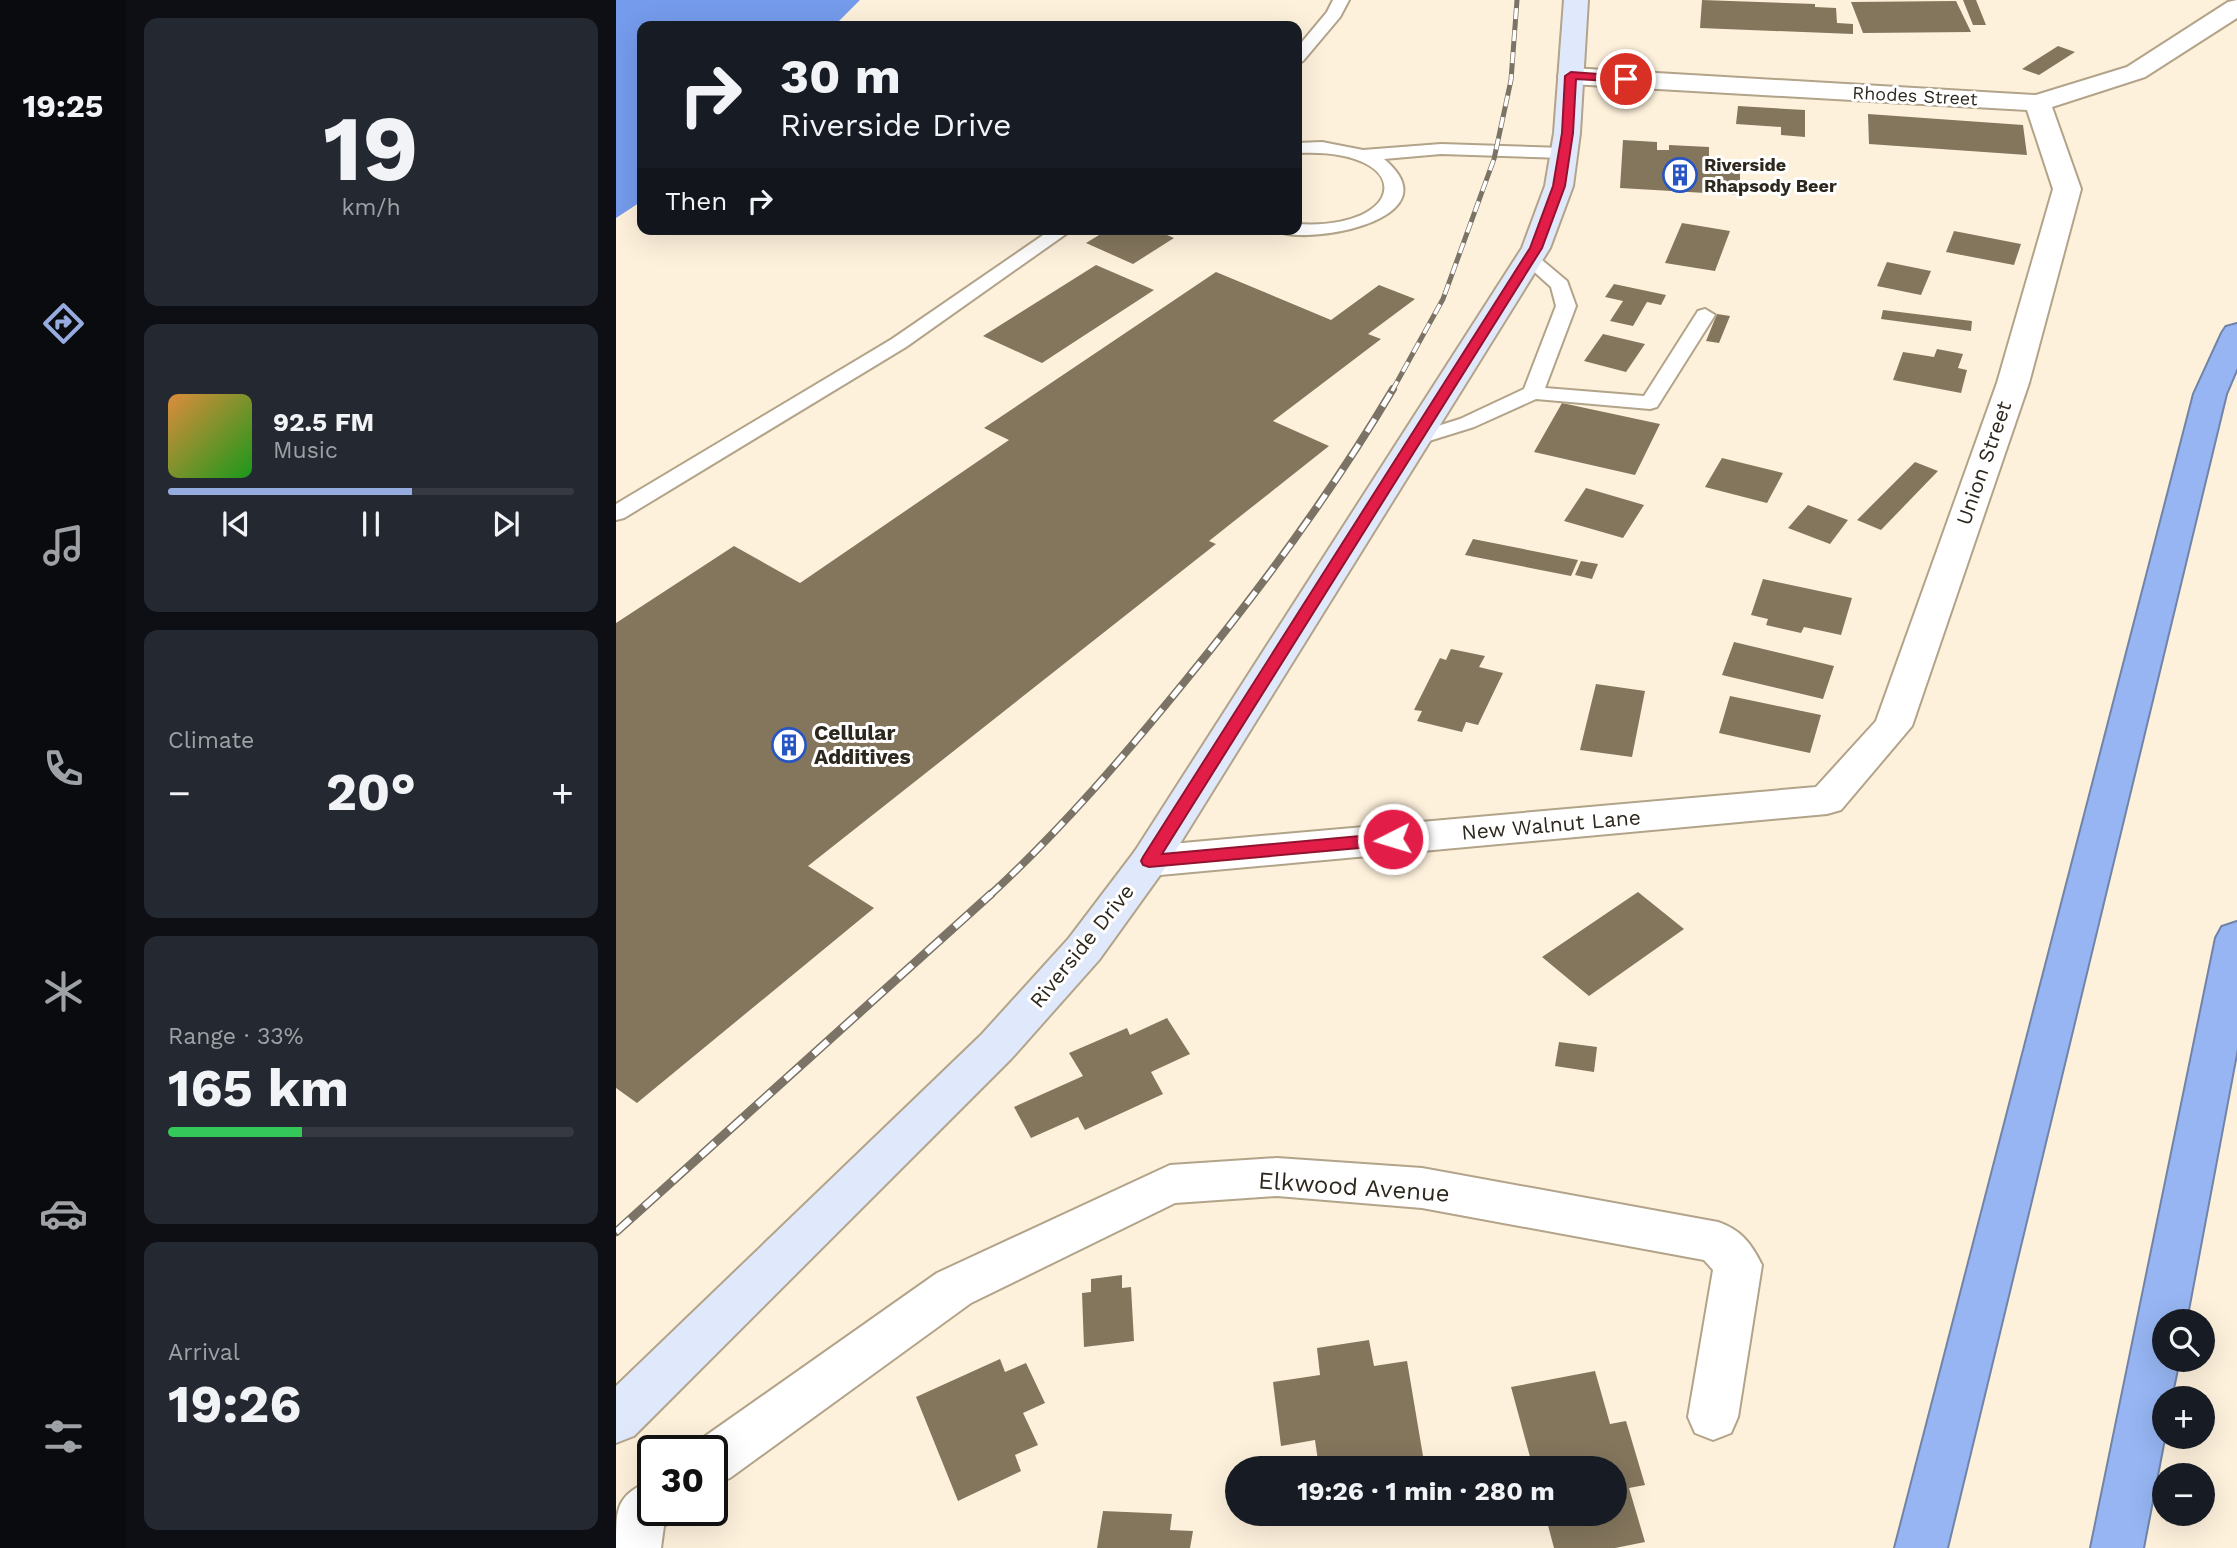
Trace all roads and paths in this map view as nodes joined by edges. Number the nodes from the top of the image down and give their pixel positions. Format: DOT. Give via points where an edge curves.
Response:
graph roads {
  1 [pos="1341,0"];
  2 [pos="1576,0"];
  3 [pos="2237,8"];
  4 [pos="1302,52"];
  5 [pos="1571,76"];
  6 [pos="2038,103"];
  7 [pos="1302,148"];
  8 [pos="1564,153"];
  9 [pos="1363,155"];
  10 [pos="1302,229"];
  11 [pos="1055,235"];
  12 [pos="1529,260"];
  13 [pos="1705,315"];
  14 [pos="2237,333"];
  15 [pos="1532,393"];
  16 [pos="1416,439"];
  17 [pos="616,513"];
  18 [pos="1827,800"];
  19 [pos="1149,861"];
  20 [pos="2237,938"];
  21 [pos="1713,1417"];
  22 [pos="616,1420"];
  23 [pos="728,1450"];
  24 [pos="638,1526"];
  25 [pos="635,1548"];
  26 [pos="1921,1548"];
  27 [pos="2117,1548"];
  1 -- 4 [label="lane"];
  2 -- 5 [label="main road, Riverside Drive"];
  3 -- 6 [label="street, Rhodes Street" via="2136,72"];
  5 -- 6 [label="street, Rhodes Street"];
  5 -- 8 [label="main road, Riverside Drive"];
  6 -- 18 [label="street, Union Street" via="2067,189 2012,383 1893,726"];
  7 -- 9 [label="lane" via="1337,148"];
  8 -- 9 [label="lane" via="1441,149"];
  8 -- 12 [label="main road, Riverside Drive" via="1559,186"];
  9 -- 10 [label="lane" via="1383,166 1394,180 1393,196 1381,211 1360,223 1332,230"];
  11 -- 17 [label="lane" via="898,343"];
  12 -- 15 [label="lane" via="1560,285 1566,306"];
  12 -- 16 [label="main road, Riverside Drive"];
  13 -- 15 [label="lane" via="1650,403"];
  14 -- 26 [label="highway" via="2210,394"];
  15 -- 16 [label="lane" via="1466,423"];
  16 -- 19 [label="main road, Riverside Drive"];
  18 -- 19 [label="street, New Walnut Lane"];
  19 -- 22 [label="main road, Riverside Drive" via="1084,949 996,1047"];
  20 -- 27 [label="highway"];
  21 -- 23 [label="street, Elkwood Avenue" via="1738,1265 1717,1242 1422,1188 1277,1177 1170,1184 954,1288"];
  24 -- 25 [label="street"];
}
